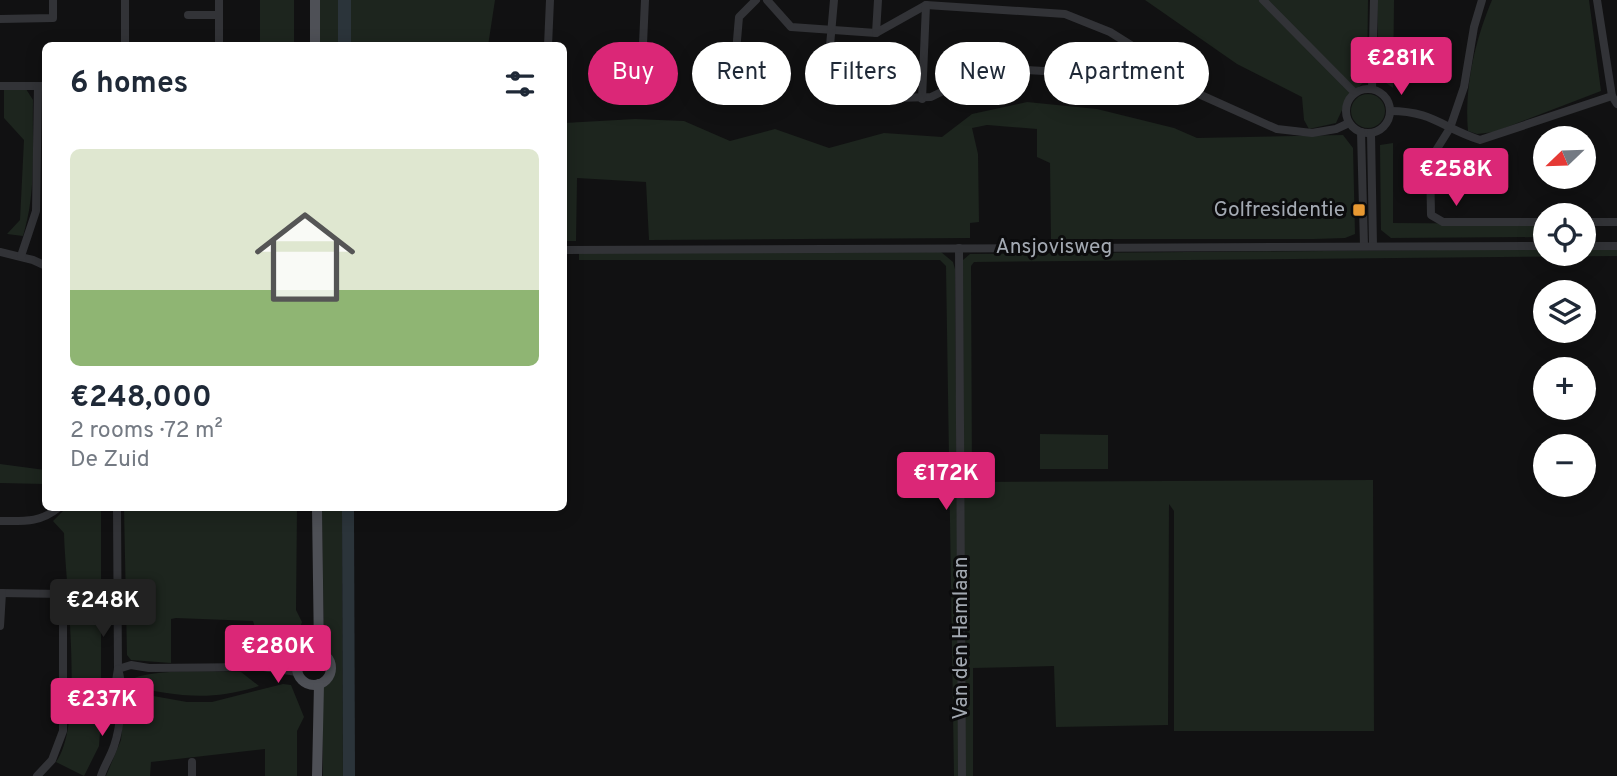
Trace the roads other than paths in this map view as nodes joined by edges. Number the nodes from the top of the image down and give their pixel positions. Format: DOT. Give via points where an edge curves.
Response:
graph roads {
  1 [pos="53,0"];
  2 [pos="125,0"];
  3 [pos="219,0"];
  4 [pos="315,0"];
  5 [pos="550,0"];
  6 [pos="645,0"];
  7 [pos="756,0"];
  8 [pos="767,0"];
  9 [pos="834,0"];
  10 [pos="878,0"];
  11 [pos="1262,0"];
  12 [pos="1374,0"];
  13 [pos="1482,0"];
  14 [pos="1597,0"];
  15 [pos="926,5"];
  16 [pos="188,15"];
  17 [pos="219,15"];
  18 [pos="0,19"];
  19 [pos="833,31"];
  20 [pos="876,33"];
  21 [pos="125,42"];
  22 [pos="219,42"];
  23 [pos="315,42"];
  24 [pos="548,42"];
  25 [pos="643,42"];
  26 [pos="737,42"];
  27 [pos="832,42"];
  28 [pos="1126,42"];
  29 [pos="1044,71"];
  30 [pos="0,86"];
  31 [pos="42,86"];
  32 [pos="1372,89"];
  33 [pos="1355,93"];
  34 [pos="1612,96"];
  35 [pos="922,99"];
  36 [pos="1209,99"];
  37 [pos="1617,104"];
  38 [pos="1390,111"];
  39 [pos="1349,122"];
  40 [pos="1450,128"];
  41 [pos="1361,132"];
  42 [pos="1371,132"];
  43 [pos="1533,222"];
  44 [pos="1596,222"];
  45 [pos="1617,222"];
  46 [pos="1368,246"];
  47 [pos="1533,246"];
  48 [pos="1596,246"];
  49 [pos="1617,247"];
  50 [pos="959,248"];
  51 [pos="567,250"];
  52 [pos="0,252"];
  53 [pos="21,256"];
  54 [pos="42,264"];
  55 [pos="54,511"];
  56 [pos="117,511"];
  57 [pos="317,511"];
  58 [pos="0,521"];
  59 [pos="1,593"];
  60 [pos="0,626"];
  61 [pos="314,651"];
  62 [pos="297,667"];
  63 [pos="118,669"];
  64 [pos="314,684"];
  65 [pos="192,762"];
  66 [pos="100,775"];
  67 [pos="37,776"];
  68 [pos="192,776"];
  69 [pos="317,776"];
  70 [pos="962,776"];
  1 -- 18 [label="street" via="53,18"];
  2 -- 21 [label="street"];
  3 -- 17 [label="street"];
  4 -- 23 [label="main road"];
  5 -- 24 [label="street"];
  6 -- 25 [label="street"];
  7 -- 26 [label="street" via="739,17"];
  8 -- 19 [label="street" via="791,27"];
  9 -- 19 [label="street"];
  10 -- 20 [label="street"];
  11 -- 33 [label="street"];
  12 -- 32 [label="street"];
  13 -- 40 [label="street" via="1464,87"];
  14 -- 34 [label="street"];
  15 -- 20 [label="street"];
  15 -- 28 [label="street" via="1065,14"];
  15 -- 35 [label="street"];
  16 -- 17 [label="street"];
  17 -- 22 [label="street"];
  19 -- 20 [label="street"];
  19 -- 27 [label="street"];
  29 -- 35 [label="street" via="979,75"];
  30 -- 31 [label="street"];
  31 -- 53 [label="street" via="36,211"];
  32 -- 33 [label="street"];
  32 -- 38 [label="street" via="1384,96"];
  33 -- 39 [label="street" via="1346,106"];
  34 -- 37 [label="street"];
  34 -- 40 [label="street" via="1480,141"];
  36 -- 39 [label="street" via="1277,129 1312,133"];
  38 -- 40 [label="street" via="1416,111"];
  38 -- 42 [label="street" via="1386,123"];
  39 -- 41 [label="street"];
  40 -- 43 [label="street" via="1430,160 1434,219"];
  41 -- 42 [label="street"];
  41 -- 46 [label="street"];
  42 -- 46 [label="street"];
  44 -- 45 [label="street"];
  46 -- 47 [label="street, Ansjovisweg"];
  46 -- 50 [label="street, Ansjovisweg"];
  48 -- 49 [label="street"];
  50 -- 51 [label="street, Ansjovisweg"];
  50 -- 70 [label="street, Van den Hamlaan"];
  52 -- 53 [label="street"];
  53 -- 54 [label="street"];
  55 -- 58 [label="street" via="35,521"];
  56 -- 63 [label="street"];
  57 -- 61 [label="main road"];
  59 -- 60 [label="street"];
  59 -- 67 [label="street" via="64,594 64,731 52,760"];
  61 -- 62 [label="main road"];
  61 -- 64 [label="main road" via="327,658 331,668 327,678"];
  62 -- 63 [label="street"];
  62 -- 64 [label="main road"];
  63 -- 66 [label="street" via="122,688 116,742"];
  64 -- 69 [label="main road"];
  65 -- 68 [label="street"];
}
